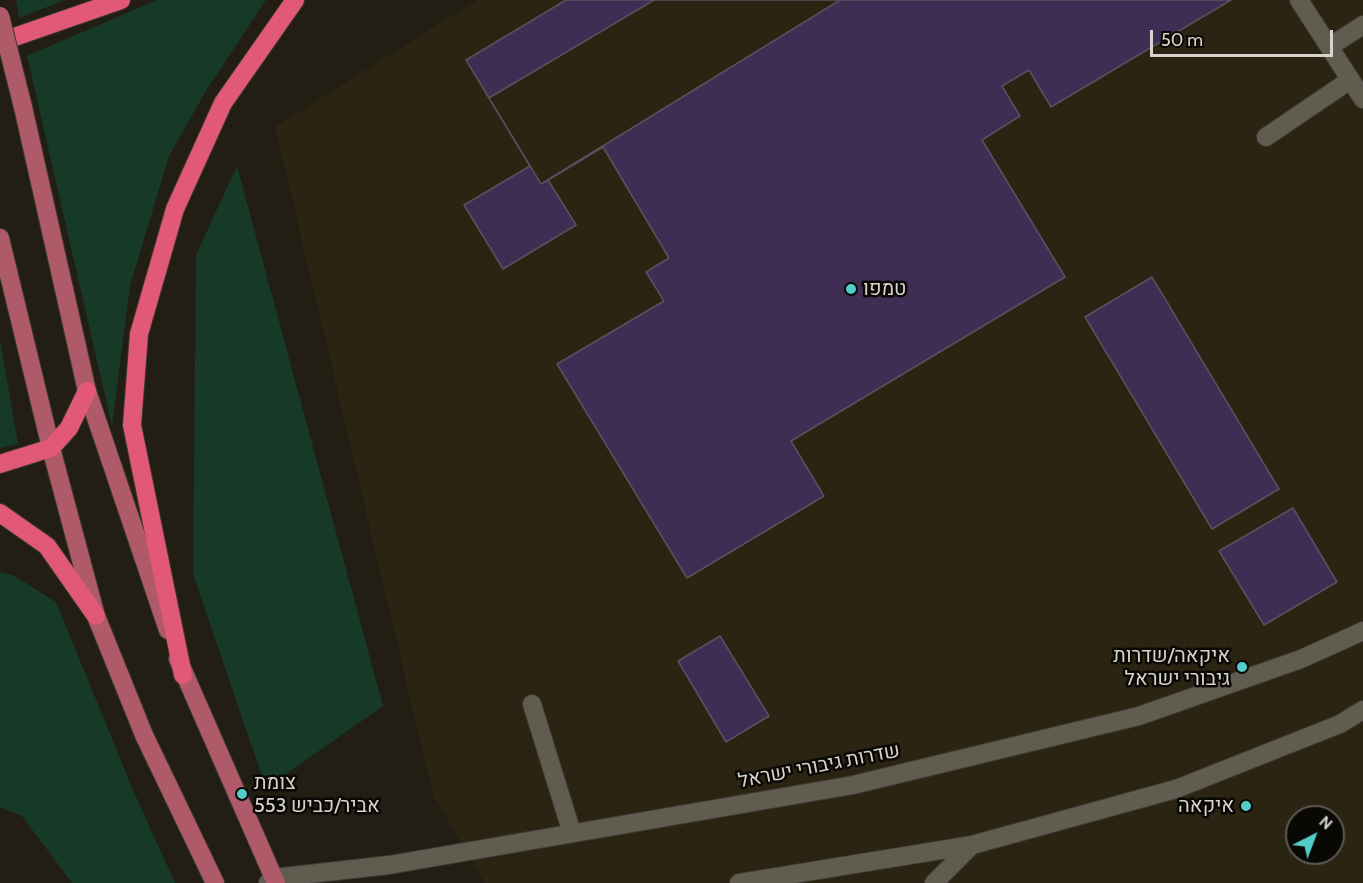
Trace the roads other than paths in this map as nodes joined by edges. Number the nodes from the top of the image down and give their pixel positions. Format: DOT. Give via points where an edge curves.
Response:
graph roads {
  1 [pos="121,0"];
  2 [pos="296,0"];
  3 [pos="1299,0"];
  4 [pos="0,16"];
  5 [pos="1363,25"];
  6 [pos="0,42"];
  7 [pos="1329,47"];
  8 [pos="1350,80"];
  9 [pos="1363,99"];
  10 [pos="1266,137"];
  11 [pos="0,238"];
  12 [pos="87,392"];
  13 [pos="51,448"];
  14 [pos="0,464"];
  15 [pos="0,513"];
  16 [pos="96,616"];
  17 [pos="1363,631"];
  18 [pos="183,675"];
  19 [pos="532,704"];
  20 [pos="1363,710"];
  21 [pos="572,833"];
  22 [pos="972,844"];
  23 [pos="273,881"];
  24 [pos="215,883"];
  25 [pos="742,883"];
  26 [pos="934,883"];
  1 -- 6 [label="highway"];
  2 -- 18 [label="highway" via="218,114 175,209 139,334 132,425"];
  3 -- 7 [label="street"];
  4 -- 12 [label="main road, bridge"];
  5 -- 7 [label="street"];
  7 -- 8 [label="street"];
  8 -- 9 [label="street"];
  8 -- 10 [label="street"];
  11 -- 13 [label="main road"];
  12 -- 13 [label="highway" via="69,428"];
  12 -- 18 [label="main road"];
  13 -- 14 [label="highway"];
  13 -- 16 [label="main road"];
  15 -- 16 [label="highway" via="47,546"];
  16 -- 24 [label="main road" via="144,735"];
  17 -- 21 [label="street, שדרות גיבורי ישראל" via="1301,659 1139,716 853,785"];
  18 -- 23 [label="main road"];
  19 -- 21 [label="street"];
  20 -- 22 [label="street" via="1340,723 1176,789"];
  21 -- 23 [label="street, שדרות גיבורי ישראל"];
  22 -- 25 [label="street"];
  22 -- 26 [label="street"];
}
